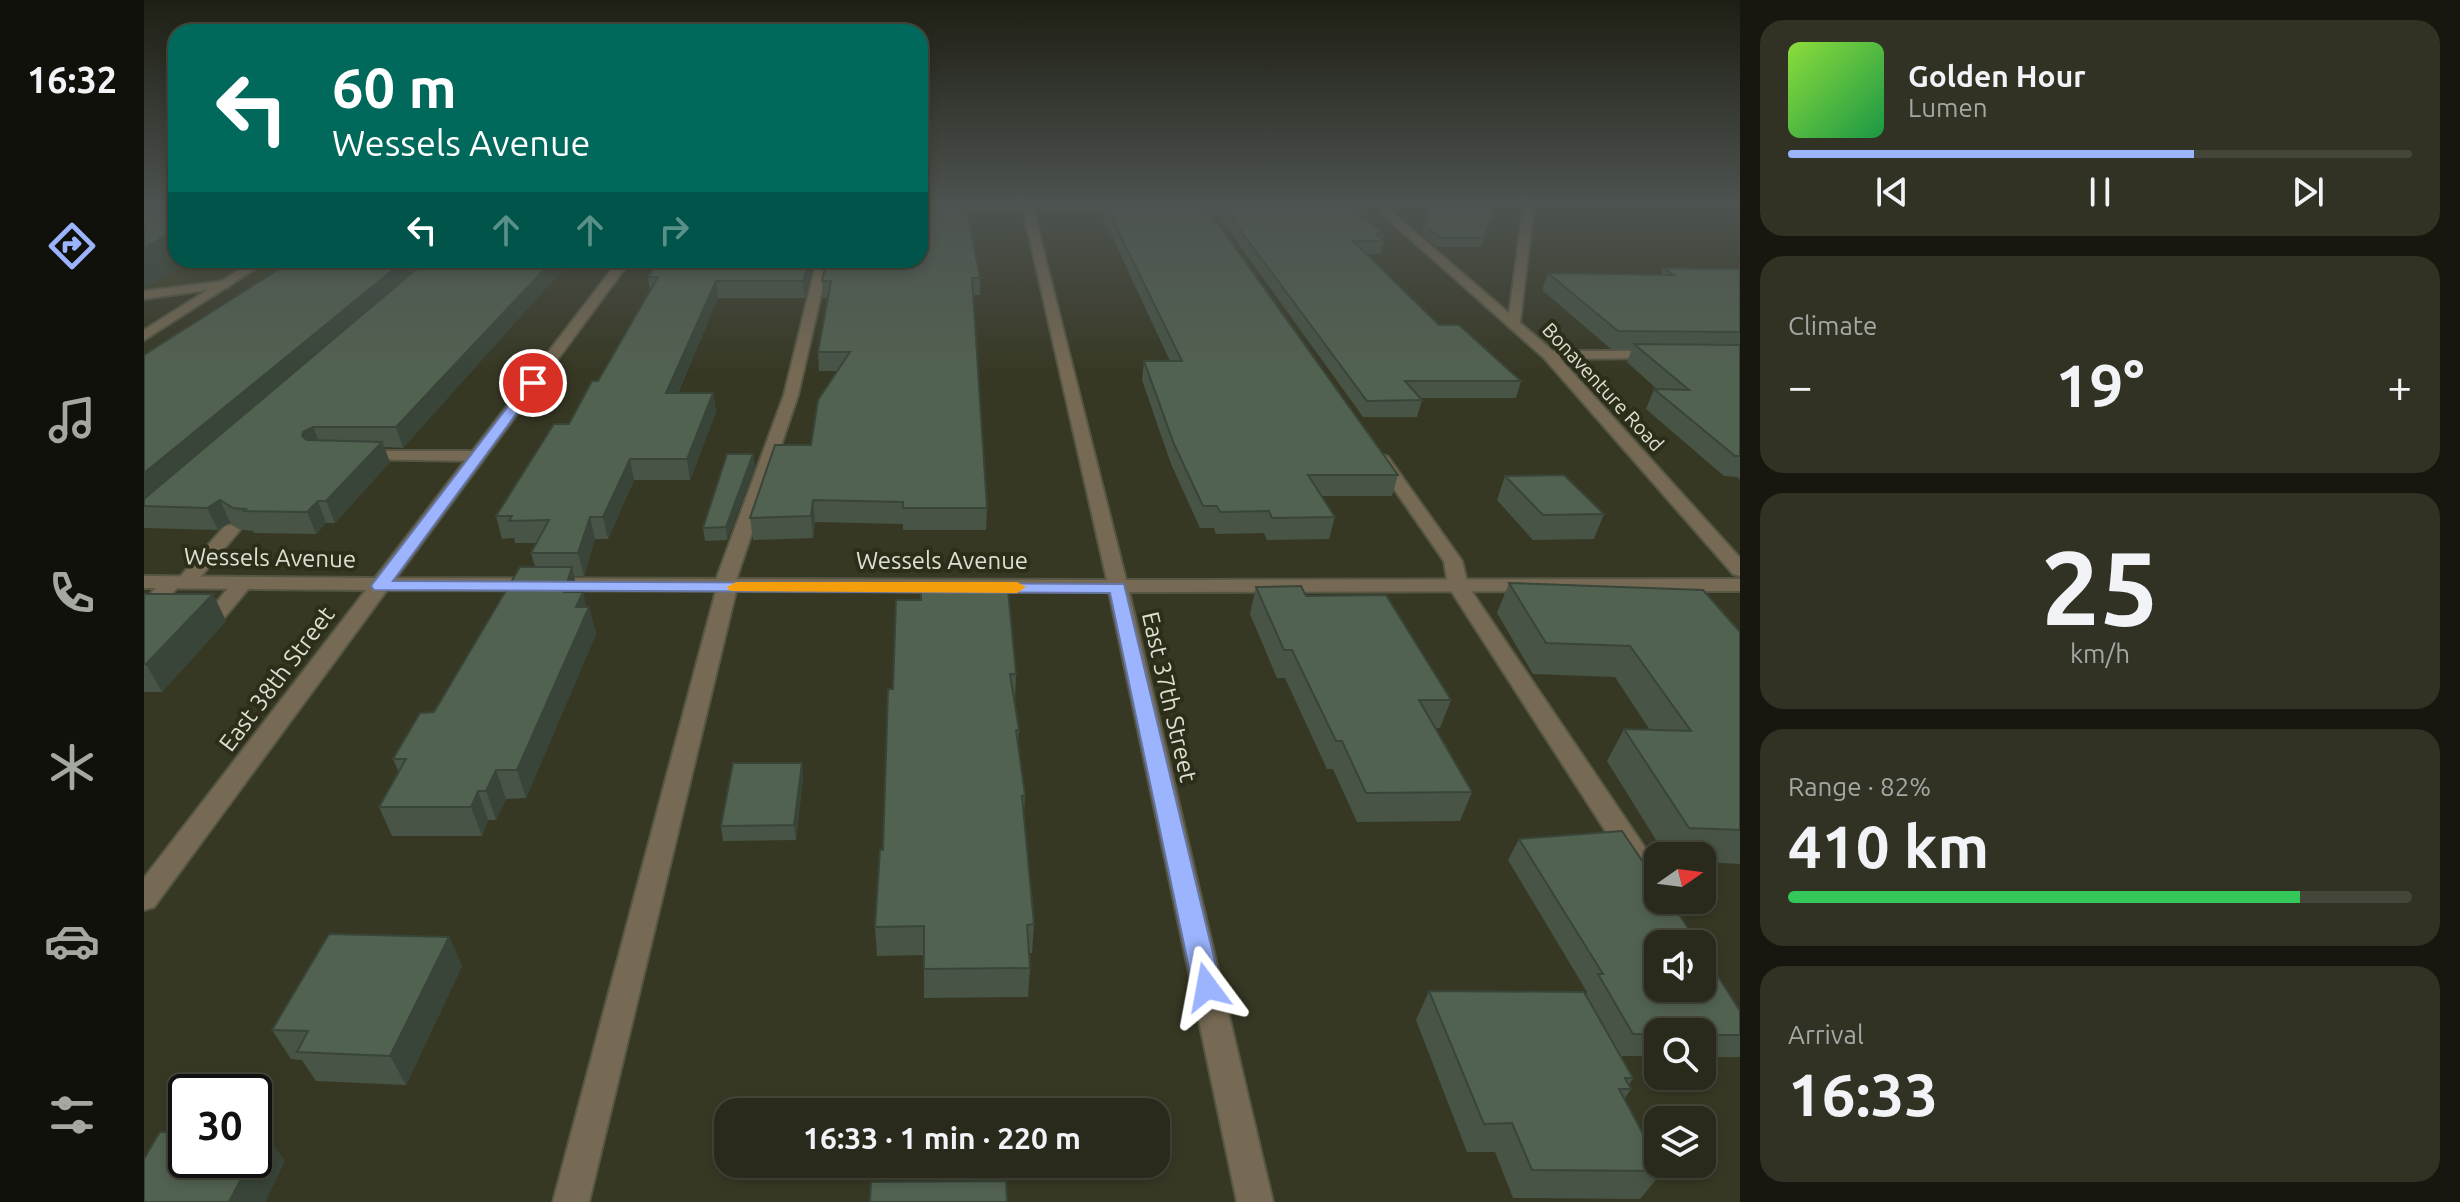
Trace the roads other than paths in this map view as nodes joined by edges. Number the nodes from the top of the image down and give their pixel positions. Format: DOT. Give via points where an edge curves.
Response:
graph roads {
  1 [pos="1040,260"];
  2 [pos="1442,260"];
  3 [pos="1522,260"];
  4 [pos="251,268"];
  5 [pos="619,268"];
  6 [pos="821,268"];
  7 [pos="225,285"];
  8 [pos="144,295"];
  9 [pos="1514,322"];
  10 [pos="144,336"];
  11 [pos="1549,355"];
  12 [pos="1670,355"];
  13 [pos="1372,446"];
  14 [pos="337,455"];
  15 [pos="477,456"];
  16 [pos="231,530"];
  17 [pos="1740,570"];
  18 [pos="144,582"];
  19 [pos="178,583"];
  20 [pos="242,584"];
  21 [pos="1740,585"];
  22 [pos="380,586"];
  23 [pos="1458,586"];
  24 [pos="727,587"];
  25 [pos="1118,587"];
  26 [pos="144,613"];
  27 [pos="217,614"];
  28 [pos="1644,868"];
  29 [pos="144,899"];
  30 [pos="571,1202"];
  31 [pos="1255,1202"];
  1 -- 25 [label="street, East 37th Street"];
  2 -- 9 [label="street"];
  3 -- 9 [label="street, Bonaventure Road"];
  4 -- 7 [label="street"];
  5 -- 15 [label="street, East 38th Street"];
  6 -- 24 [label="street" via="791,395"];
  7 -- 8 [label="street"];
  7 -- 10 [label="street"];
  9 -- 11 [label="street, Bonaventure Road"];
  11 -- 12 [label="street"];
  11 -- 17 [label="street, Bonaventure Road"];
  13 -- 23 [label="street" via="1453,561"];
  14 -- 15 [label="street"];
  15 -- 22 [label="street, East 38th Street"];
  16 -- 19 [label="street"];
  18 -- 19 [label="street, Wessels Avenue"];
  19 -- 20 [label="street, Wessels Avenue"];
  19 -- 26 [label="street"];
  20 -- 22 [label="street, Wessels Avenue"];
  20 -- 27 [label="street"];
  21 -- 23 [label="street, Wessels Avenue"];
  22 -- 24 [label="street, Wessels Avenue"];
  22 -- 29 [label="street, East 38th Street"];
  23 -- 25 [label="street, Wessels Avenue"];
  23 -- 28 [label="street"];
  24 -- 25 [label="street, Wessels Avenue"];
  24 -- 30 [label="street"];
  25 -- 31 [label="street, East 37th Street"];
}
